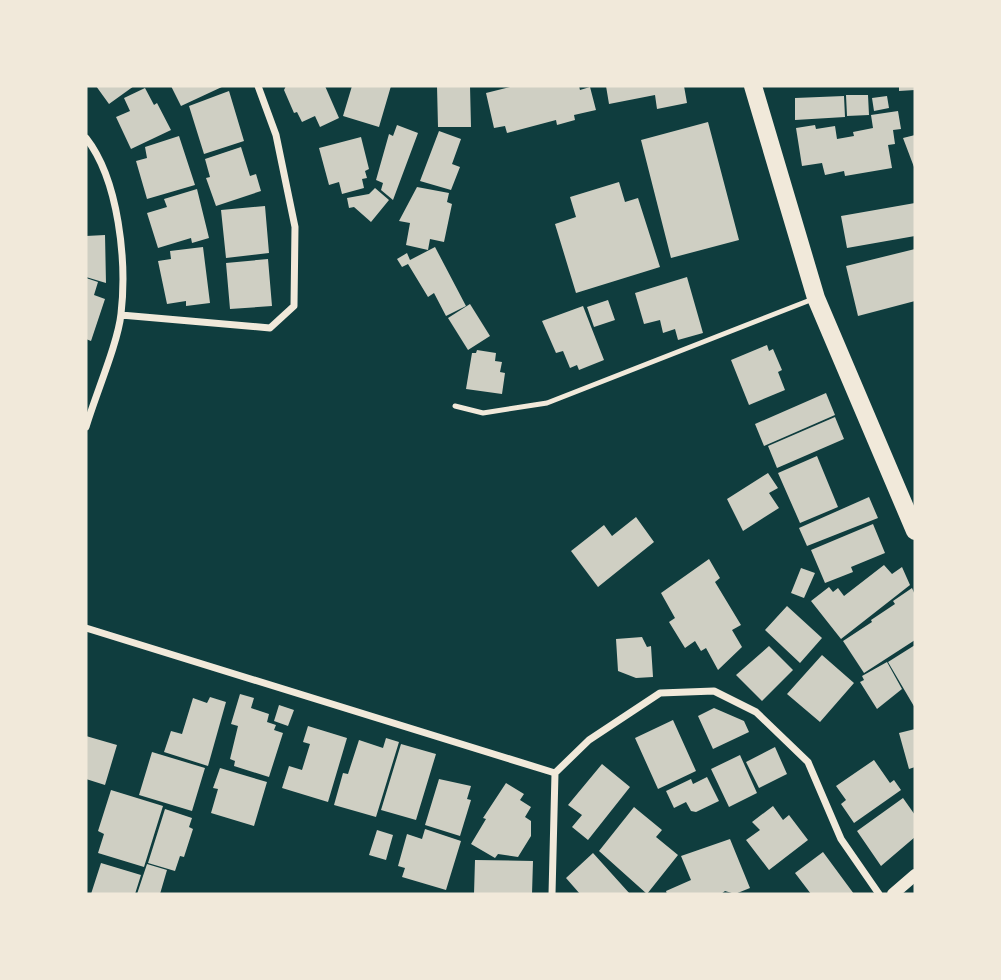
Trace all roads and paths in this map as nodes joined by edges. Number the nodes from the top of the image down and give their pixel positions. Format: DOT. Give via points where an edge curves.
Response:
graph roads {
  1 [pos="258,86"];
  2 [pos="753,86"];
  3 [pos="86,138"];
  4 [pos="816,298"];
  5 [pos="121,315"];
  6 [pos="455,406"];
  7 [pos="86,426"];
  8 [pos="915,531"];
  9 [pos="86,628"];
  10 [pos="555,773"];
  11 [pos="915,875"];
  12 [pos="552,894"];
  13 [pos="880,894"];
  14 [pos="893,894"];
  1 -- 5 [label="street" via="276,135 295,227 294,306 270,328"];
  2 -- 4 [label="main road"];
  3 -- 5 [label="street" via="116,207"];
  4 -- 6 [label="lane" via="547,403 483,414"];
  4 -- 8 [label="main road"];
  5 -- 7 [label="street"];
  9 -- 10 [label="street"];
  10 -- 12 [label="street"];
  10 -- 13 [label="street" via="589,740 660,693 714,691 756,712 807,762 841,839"];
  11 -- 14 [label="street"];
}
